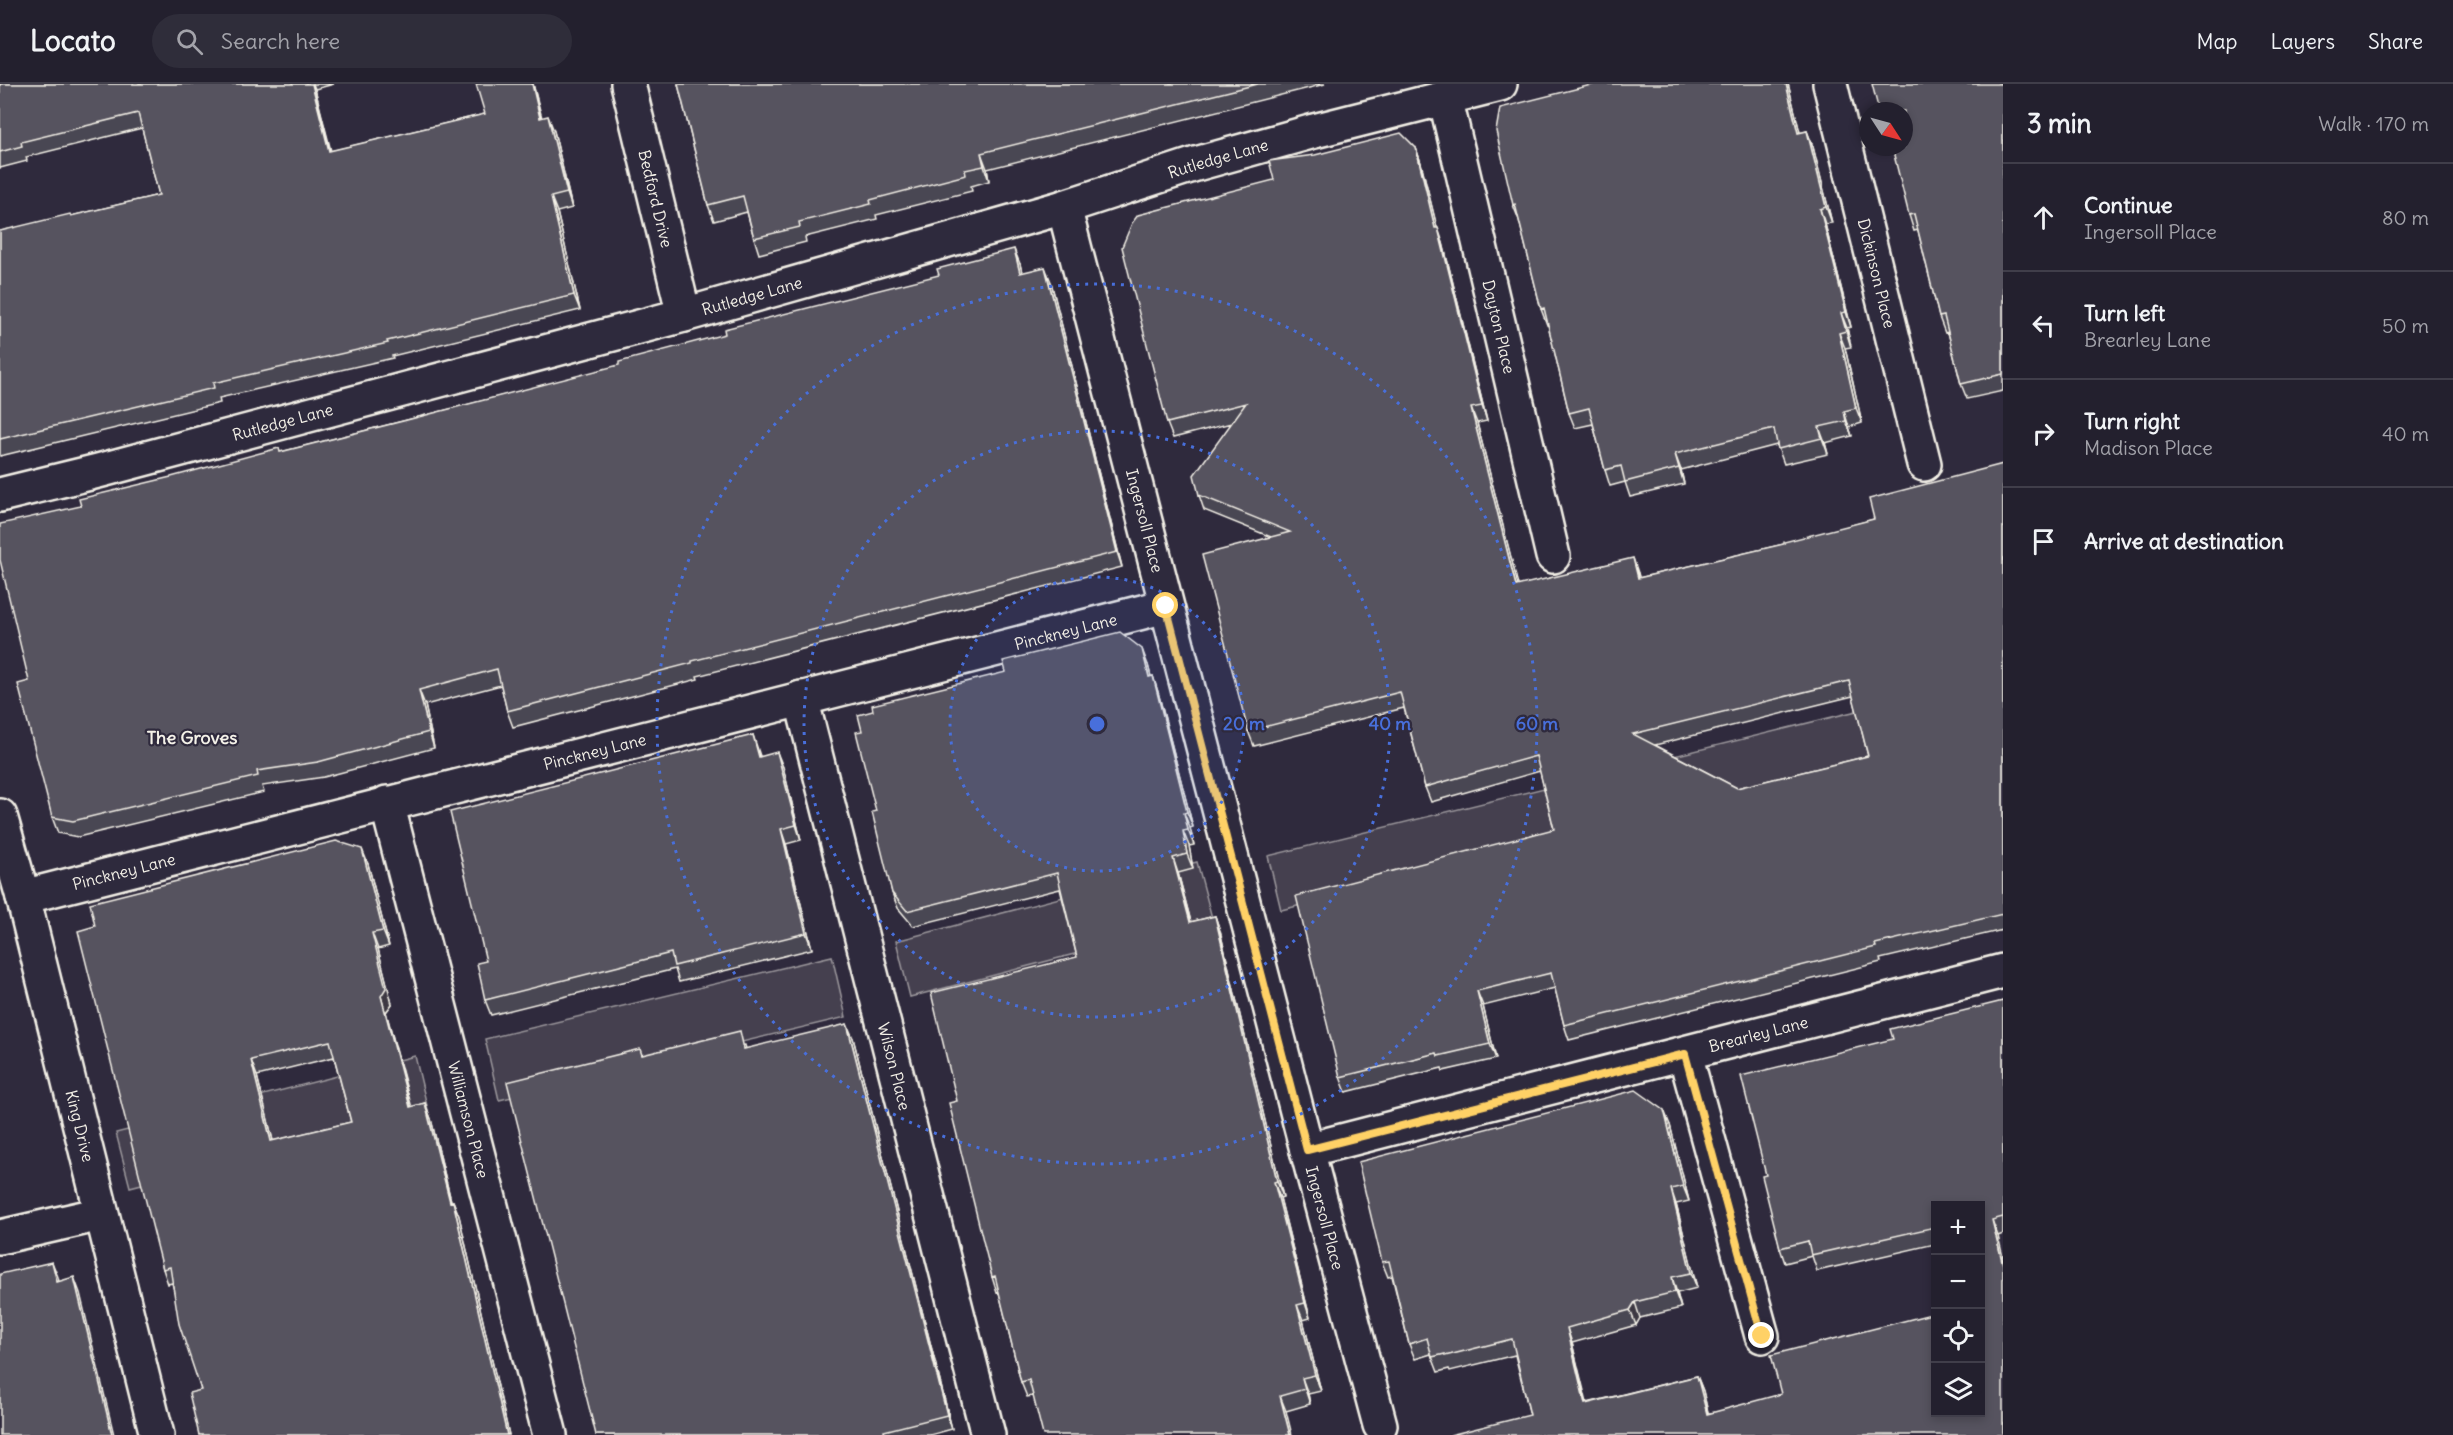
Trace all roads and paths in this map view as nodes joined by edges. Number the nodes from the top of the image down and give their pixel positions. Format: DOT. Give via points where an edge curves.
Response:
graph roads {
  1 [pos="628,84"];
  2 [pos="1500,84"];
  3 [pos="1830,84"];
  4 [pos="1444,97"];
  5 [pos="1064,207"];
  6 [pos="684,315"];
  7 [pos="1924,464"];
  8 [pos="0,495"];
  9 [pos="1553,556"];
  10 [pos="1166,606"];
  11 [pos="801,698"];
  12 [pos="387,803"];
  13 [pos="0,816"];
  14 [pos="23,897"];
  15 [pos="2003,971"];
  16 [pos="1685,1054"];
  17 [pos="1307,1150"];
  18 [pos="101,1214"];
  19 [pos="0,1237"];
  20 [pos="1762,1336"];
  21 [pos="1380,1425"];
  22 [pos="157,1435"];
  23 [pos="550,1435"];
  24 [pos="988,1435"];
  1 -- 6 [label="street, Bedford Drive"];
  2 -- 4 [label="street, Rutledge Lane"];
  3 -- 7 [label="street, Dickinson Place"];
  4 -- 5 [label="street, Rutledge Lane" via="1196,164"];
  4 -- 9 [label="street, Dayton Place"];
  5 -- 6 [label="street, Rutledge Lane"];
  5 -- 10 [label="street, Ingersoll Place"];
  6 -- 8 [label="street, Rutledge Lane"];
  10 -- 11 [label="street, Pinckney Lane"];
  10 -- 17 [label="street, Ingersoll Place"];
  11 -- 12 [label="street, Pinckney Lane"];
  11 -- 24 [label="street, Wilson Place"];
  12 -- 14 [label="street, Pinckney Lane"];
  12 -- 23 [label="street, Williamson Place"];
  13 -- 14 [label="street, King Drive"];
  14 -- 18 [label="street, King Drive"];
  15 -- 16 [label="street, Brearley Lane"];
  16 -- 17 [label="street, Brearley Lane"];
  16 -- 20 [label="street"];
  17 -- 21 [label="street, Ingersoll Place"];
  18 -- 19 [label="street"];
  18 -- 22 [label="street, King Drive"];
}
